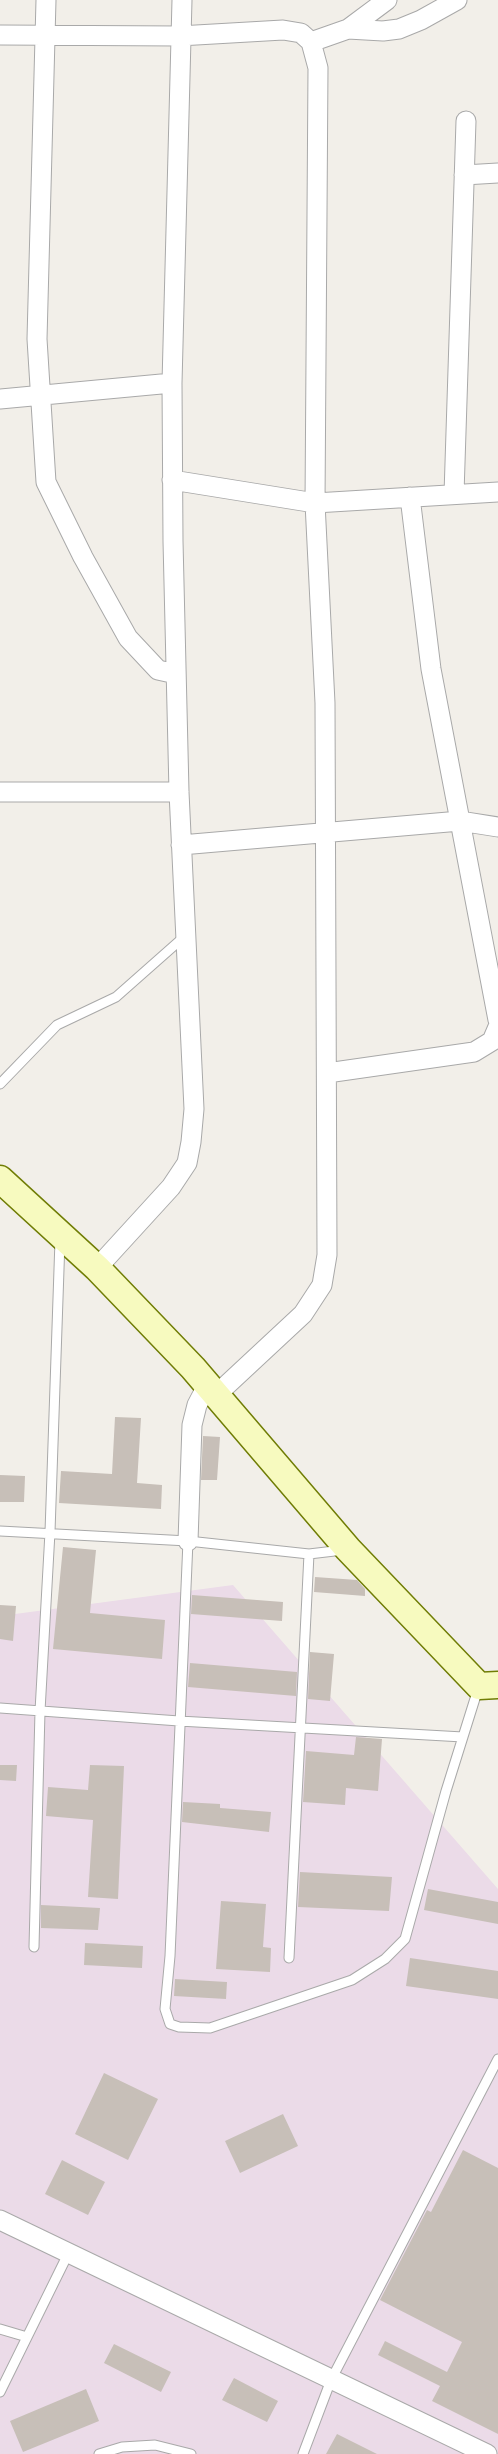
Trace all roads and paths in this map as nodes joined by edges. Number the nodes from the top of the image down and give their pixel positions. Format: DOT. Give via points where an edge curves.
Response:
graph roads {
  1 [pos="46,0"];
  2 [pos="182,0"];
  3 [pos="387,0"];
  4 [pos="457,0"];
  5 [pos="348,28"];
  6 [pos="0,35"];
  7 [pos="45,36"];
  8 [pos="179,36"];
  9 [pos="311,42"];
  10 [pos="466,121"];
  11 [pos="498,173"];
  12 [pos="464,175"];
  13 [pos="172,383"];
  14 [pos="40,395"];
  15 [pos="0,399"];
  16 [pos="172,480"];
  17 [pos="498,492"];
  18 [pos="454,494"];
  19 [pos="410,497"];
  20 [pos="315,502"];
  21 [pos="176,674"];
  22 [pos="0,792"];
  23 [pos="179,792"];
  24 [pos="460,821"];
  25 [pos="498,827"];
  26 [pos="326,831"];
  27 [pos="181,844"];
  28 [pos="185,936"];
  29 [pos="498,1020"];
  30 [pos="498,1027"];
  31 [pos="327,1074"];
  32 [pos="0,1084"];
  33 [pos="0,1178"];
  34 [pos="60,1234"];
  35 [pos="97,1268"];
  36 [pos="212,1390"];
  37 [pos="0,1531"];
  38 [pos="50,1532"];
  39 [pos="188,1541"];
  40 [pos="348,1549"];
  41 [pos="309,1554"];
  42 [pos="489,1686"];
  43 [pos="0,1708"];
  44 [pos="40,1711"];
  45 [pos="179,1722"];
  46 [pos="299,1728"];
  47 [pos="463,1737"];
  48 [pos="34,1947"];
  49 [pos="289,1958"];
  50 [pos="498,2059"];
  51 [pos="0,2220"];
  52 [pos="68,2254"];
  53 [pos="0,2330"];
  54 [pos="27,2337"];
  55 [pos="331,2380"];
  56 [pos="0,2392"];
  57 [pos="99,2454"];
  58 [pos="191,2454"];
  59 [pos="303,2454"];
  60 [pos="487,2454"];
  1 -- 7 [label="street"];
  2 -- 8 [label="street"];
  3 -- 5 [label="street"];
  4 -- 5 [label="street" via="399,29"];
  5 -- 9 [label="street"];
  6 -- 7 [label="street"];
  7 -- 8 [label="street"];
  7 -- 14 [label="street" via="37,339"];
  8 -- 9 [label="street" via="283,30 301,33"];
  8 -- 13 [label="street"];
  9 -- 20 [label="street" via="318,68"];
  10 -- 12 [label="street"];
  11 -- 12 [label="street"];
  12 -- 18 [label="street"];
  13 -- 14 [label="street"];
  13 -- 16 [label="street"];
  14 -- 15 [label="street"];
  14 -- 21 [label="street" via="46,482 128,638 158,670"];
  16 -- 20 [label="street"];
  16 -- 21 [label="street"];
  17 -- 18 [label="street"];
  18 -- 19 [label="street"];
  19 -- 20 [label="street"];
  19 -- 24 [label="street" via="431,669"];
  20 -- 26 [label="street" via="325,703"];
  21 -- 23 [label="street"];
  22 -- 23 [label="street"];
  23 -- 27 [label="street"];
  24 -- 25 [label="street"];
  24 -- 26 [label="street"];
  24 -- 29 [label="street"];
  26 -- 27 [label="street"];
  26 -- 31 [label="street"];
  27 -- 28 [label="street"];
  28 -- 32 [label="lane" via="116,997 57,1025"];
  28 -- 35 [label="street" via="194,1109 187,1163 171,1186"];
  30 -- 31 [label="street" via="492,1041 474,1052"];
  31 -- 36 [label="street" via="327,1255 322,1285 303,1314"];
  33 -- 34 [label="street"];
  34 -- 35 [label="street"];
  34 -- 38 [label="lane"];
  35 -- 36 [label="street"];
  36 -- 39 [label="street" via="197,1405 192,1425"];
  36 -- 40 [label="street"];
  37 -- 38 [label="lane"];
  38 -- 39 [label="lane"];
  38 -- 44 [label="lane"];
  39 -- 41 [label="lane"];
  39 -- 45 [label="lane"];
  40 -- 41 [label="lane"];
  40 -- 42 [label="street"];
  41 -- 46 [label="lane"];
  42 -- 47 [label="lane"];
  43 -- 44 [label="lane"];
  44 -- 45 [label="lane"];
  44 -- 48 [label="lane"];
  45 -- 46 [label="lane"];
  45 -- 47 [label="lane" via="170,1956 164,2009 170,2024 179,2027 210,2028 352,1980 385,1959 405,1939"];
  46 -- 47 [label="lane"];
  46 -- 49 [label="lane"];
  50 -- 55 [label="lane"];
  51 -- 52 [label="street"];
  52 -- 54 [label="lane"];
  52 -- 55 [label="street"];
  53 -- 54 [label="lane"];
  54 -- 56 [label="lane"];
  55 -- 59 [label="lane"];
  55 -- 60 [label="street"];
  57 -- 58 [label="lane" via="122,2447 155,2445"];
}
